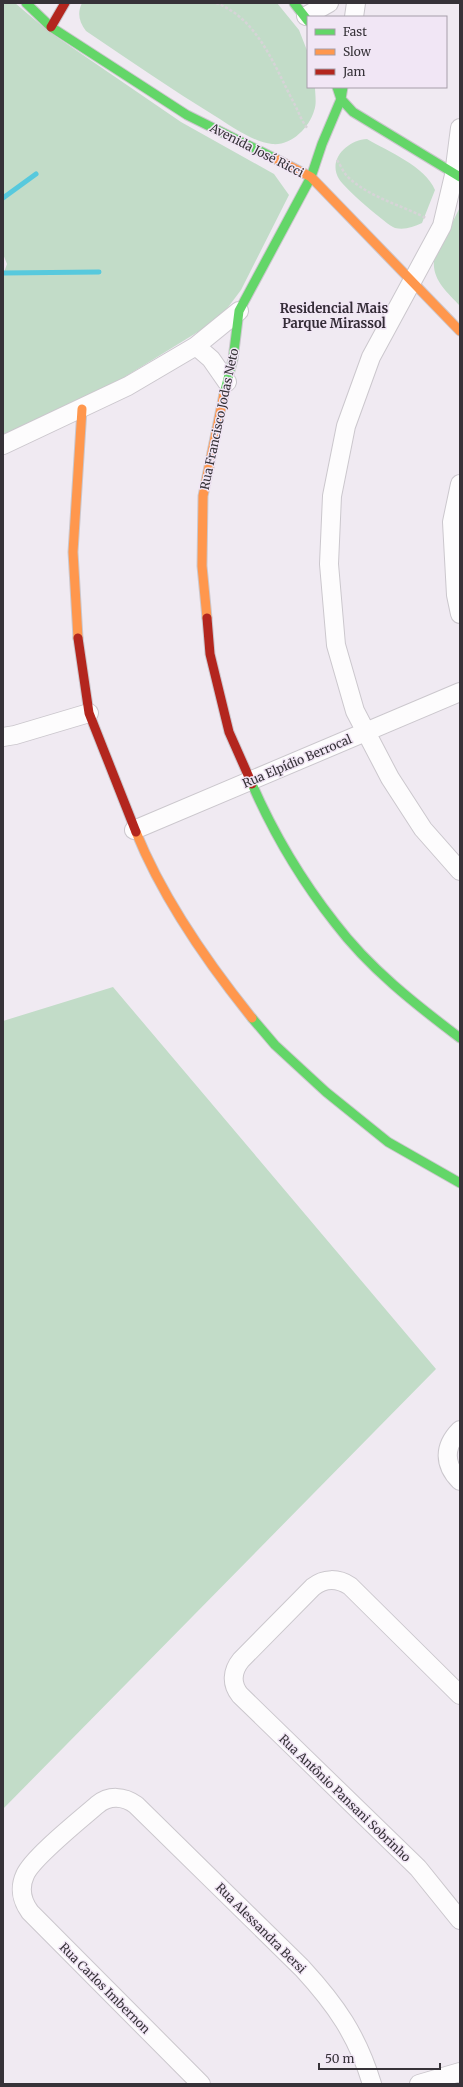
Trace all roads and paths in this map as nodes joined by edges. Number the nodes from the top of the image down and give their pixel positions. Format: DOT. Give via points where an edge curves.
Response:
graph roads {
  1 [pos="26,3"];
  2 [pos="65,3"];
  3 [pos="329,3"];
  4 [pos="356,3"];
  5 [pos="303,13"];
  6 [pos="354,16"];
  7 [pos="52,27"];
  8 [pos="337,88"];
  9 [pos="342,88"];
  10 [pos="341,98"];
  11 [pos="460,128"];
  12 [pos="457,176"];
  13 [pos="311,177"];
  14 [pos="413,280"];
  15 [pos="239,311"];
  16 [pos="460,330"];
  17 [pos="196,346"];
  18 [pos="227,382"];
  19 [pos="82,409"];
  20 [pos="3,445"];
  21 [pos="460,484"];
  22 [pos="460,614"];
  23 [pos="460,692"];
  24 [pos="90,713"];
  25 [pos="366,732"];
  26 [pos="3,737"];
  27 [pos="251,780"];
  28 [pos="134,830"];
  29 [pos="460,870"];
  30 [pos="460,1038"];
  31 [pos="460,1183"];
  32 [pos="460,1430"];
  33 [pos="460,1481"];
  34 [pos="460,1695"];
  35 [pos="119,1798"];
  36 [pos="460,1920"];
  37 [pos="460,2072"];
  38 [pos="201,2084"];
  39 [pos="372,2084"];
  40 [pos="419,2084"];
  1 -- 7 [label="street, Avenida José Ricci"];
  2 -- 7 [label="street"];
  3 -- 5 [label="street"];
  4 -- 6 [label="street"];
  7 -- 13 [label="street, Avenida José Ricci" via="187,115"];
  8 -- 10 [label="street"];
  9 -- 10 [label="street, Rua Francisco Jodas Neto"];
  10 -- 12 [label="street" via="354,112"];
  10 -- 13 [label="street, Rua Francisco Jodas Neto"];
  11 -- 12 [label="street"];
  12 -- 14 [label="street" via="442,226"];
  13 -- 14 [label="street, Avenida José Ricci"];
  13 -- 15 [label="street, Rua Francisco Jodas Neto"];
  14 -- 16 [label="street, Avenida José Ricci"];
  14 -- 25 [label="street" via="371,357 346,426 332,496 329,564 336,645 355,711"];
  15 -- 17 [label="street"];
  15 -- 18 [label="street, Rua Francisco Jodas Neto" via="233,359"];
  17 -- 18 [label="street" via="211,359"];
  17 -- 19 [label="street" via="128,386"];
  18 -- 27 [label="street, Rua Francisco Jodas Neto" via="218,416 204,496 202,566 210,654 229,732"];
  19 -- 20 [label="street"];
  19 -- 24 [label="street" via="74,552 78,640"];
  21 -- 22 [label="street" via="452,522 456,595"];
  23 -- 25 [label="street, Rua Elpídio Berrocal"];
  24 -- 26 [label="street" via="15,736"];
  24 -- 28 [label="street"];
  25 -- 27 [label="street, Rua Elpídio Berrocal"];
  25 -- 29 [label="street" via="390,778 423,829"];
  27 -- 28 [label="street, Rua Elpídio Berrocal"];
  27 -- 30 [label="street, Rua Francisco Jodas Neto" via="268,818 335,923 378,970 420,1008"];
  28 -- 31 [label="street" via="184,925 228,988 275,1045 326,1092 388,1142"];
  32 -- 33 [label="street" via="451,1440 447,1454 450,1468"];
  34 -- 36 [label="street, Rua Antônio Pansani Sobrinho" via="350,1586 333,1580 324,1581 313,1587 241,1660 234,1675 235,1688 240,1695 418,1868"];
  35 -- 38 [label="street, Rua Carlos Imbernon" via="105,1800 31,1865 24,1875 22,1897 30,1912"];
  35 -- 39 [label="street, Rua Alessandra Bersi" via="136,1805 328,1996 349,2027 365,2060"];
  37 -- 40 [label="street"];
}
